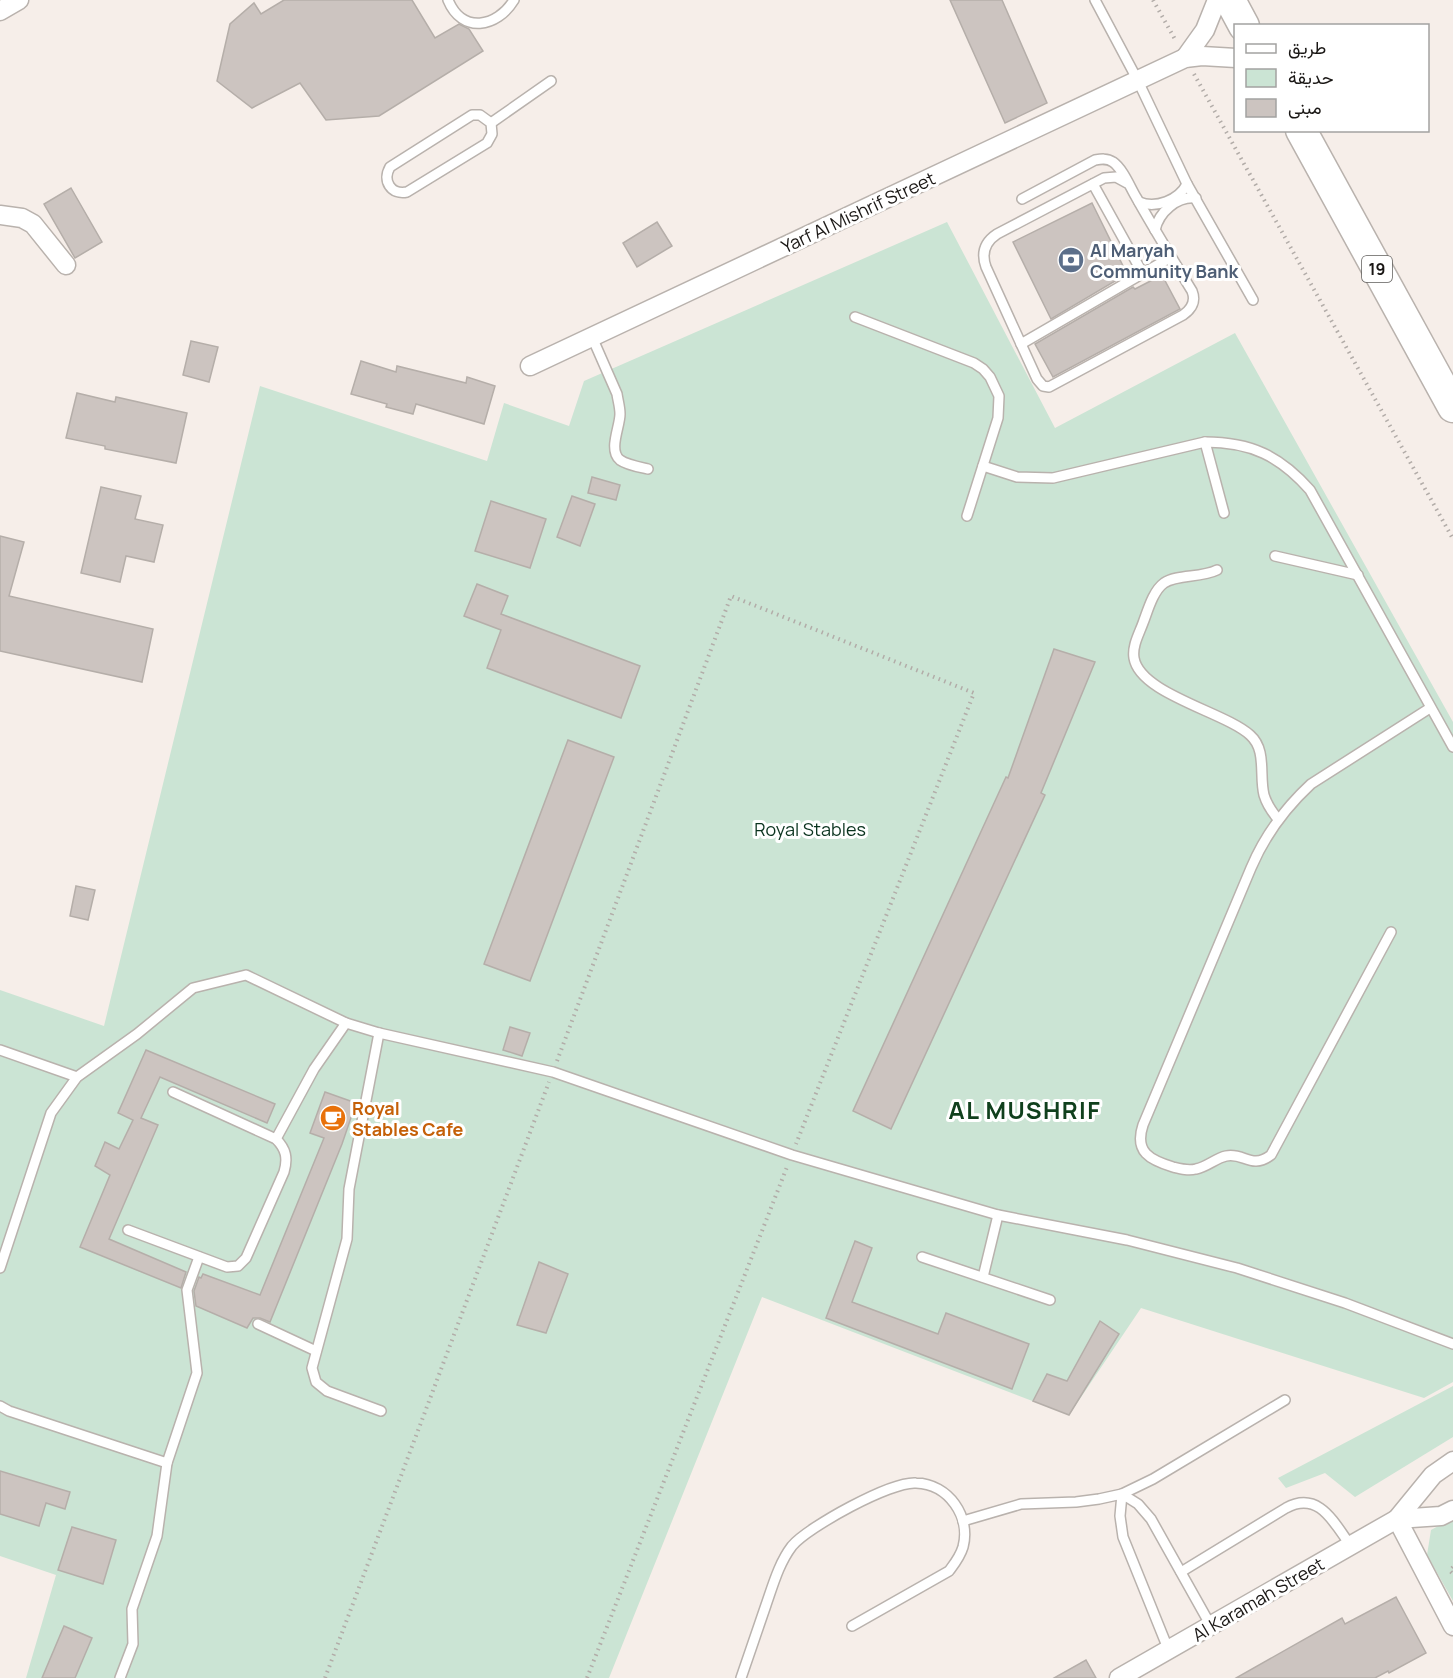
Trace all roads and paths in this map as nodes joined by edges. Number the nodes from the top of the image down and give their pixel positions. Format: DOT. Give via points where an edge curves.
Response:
graph roads {
  1 [pos="19,0"];
  2 [pos="448,0"];
  3 [pos="514,0"];
  4 [pos="1095,0"];
  5 [pos="1153,0"];
  6 [pos="1217,0"];
  7 [pos="1230,0"];
  8 [pos="0,11"];
  9 [pos="1243,24"];
  10 [pos="1185,58"];
  11 [pos="1234,58"];
  12 [pos="1137,80"];
  13 [pos="551,81"];
  14 [pos="491,123"];
  15 [pos="1302,132"];
  16 [pos="1127,183"];
  17 [pos="1092,184"];
  18 [pos="1187,184"];
  19 [pos="1196,198"];
  20 [pos="1022,199"];
  21 [pos="1138,202"];
  22 [pos="0,215"];
  23 [pos="1155,230"];
  24 [pos="1171,257"];
  25 [pos="66,265"];
  26 [pos="1143,274"];
  27 [pos="1253,300"];
  28 [pos="855,317"];
  29 [pos="592,337"];
  30 [pos="1021,344"];
  31 [pos="530,366"];
  32 [pos="1453,407"];
  33 [pos="1205,442"];
  34 [pos="983,466"];
  35 [pos="648,469"];
  36 [pos="1224,513"];
  37 [pos="967,516"];
  38 [pos="1453,539"];
  39 [pos="1275,556"];
  40 [pos="1217,570"];
  41 [pos="1358,575"];
  42 [pos="1430,708"];
  43 [pos="1453,747"];
  44 [pos="1278,819"];
  45 [pos="1391,932"];
  46 [pos="346,1023"];
  47 [pos="379,1033"];
  48 [pos="0,1050"];
  49 [pos="553,1072"];
  50 [pos="77,1077"];
  51 [pos="173,1092"];
  52 [pos="276,1138"];
  53 [pos="792,1155"];
  54 [pos="998,1215"];
  55 [pos="128,1230"];
  56 [pos="199,1257"];
  57 [pos="922,1257"];
  58 [pos="0,1268"];
  59 [pos="982,1277"];
  60 [pos="1050,1300"];
  61 [pos="258,1324"];
  62 [pos="1452,1342"];
  63 [pos="316,1351"];
  64 [pos="1285,1400"];
  65 [pos="0,1406"];
  66 [pos="381,1412"];
  67 [pos="1453,1461"];
  68 [pos="166,1463"];
  69 [pos="1122,1494"];
  70 [pos="1453,1510"];
  71 [pos="1397,1519"];
  72 [pos="963,1521"];
  73 [pos="1351,1546"];
  74 [pos="1453,1567"];
  75 [pos="1181,1572"];
  76 [pos="1453,1574"];
  77 [pos="852,1626"];
  78 [pos="1211,1626"];
  79 [pos="1453,1626"];
  80 [pos="1168,1651"];
  81 [pos="120,1678"];
  82 [pos="325,1678"];
  83 [pos="587,1678"];
  84 [pos="741,1678"];
  85 [pos="1119,1678"];
  1 -- 8 [label="street"];
  2 -- 3 [label="lane" via="456,13 477,23 501,17"];
  4 -- 12 [label="lane"];
  5 -- 10 [label="path"];
  6 -- 10 [label="street, Yarf Al Mishrif Street" via="1205,30"];
  7 -- 9 [label="main road"];
  10 -- 11 [label="street, Yarf Al Mishrif Street"];
  10 -- 12 [label="street, Yarf Al Mishrif Street"];
  10 -- 38 [label="path"];
  12 -- 18 [label="lane"];
  12 -- 29 [label="street, Yarf Al Mishrif Street"];
  13 -- 14 [label="lane"];
  14 -- 14 [label="lane" via="480,115 468,117 390,166 386,176 389,186 397,192 407,192 473,152 490,139"];
  15 -- 32 [label="main road, 19"];
  16 -- 17 [label="lane" via="1110,176"];
  16 -- 20 [label="lane" via="1117,165 1101,159"];
  16 -- 21 [label="lane"];
  17 -- 26 [label="lane"];
  17 -- 30 [label="lane" via="987,243 984,261"];
  18 -- 19 [label="lane"];
  18 -- 21 [label="lane" via="1176,196 1158,204"];
  19 -- 23 [label="lane" via="1180,201 1163,212"];
  19 -- 27 [label="lane"];
  21 -- 23 [label="lane"];
  22 -- 25 [label="street" via="33,224"];
  23 -- 24 [label="lane"];
  24 -- 26 [label="lane"];
  24 -- 30 [label="lane" via="1194,296 1192,307 1183,315 1049,387 1037,380"];
  26 -- 30 [label="lane"];
  28 -- 34 [label="lane" via="974,363 990,376 1000,407"];
  29 -- 31 [label="street, Yarf Al Mishrif Street"];
  29 -- 35 [label="lane" via="619,404 615,453 621,461"];
  33 -- 34 [label="lane" via="1053,478 1017,477"];
  33 -- 36 [label="lane"];
  33 -- 41 [label="lane" via="1245,446 1273,458 1297,475 1310,490"];
  34 -- 37 [label="lane"];
  39 -- 41 [label="lane"];
  40 -- 44 [label="lane" via="1162,584 1136,641 1136,666 1147,678 1185,702 1249,734 1260,751 1265,797"];
  41 -- 42 [label="lane"];
  42 -- 43 [label="lane"];
  42 -- 44 [label="lane" via="1324,775"];
  44 -- 45 [label="lane" via="1254,860 1143,1125 1140,1141 1148,1156 1189,1170 1227,1155 1258,1162 1271,1155"];
  46 -- 47 [label="lane"];
  46 -- 50 [label="lane" via="246,975 193,988"];
  46 -- 52 [label="lane" via="314,1069"];
  47 -- 49 [label="lane"];
  47 -- 63 [label="lane" via="349,1190 347,1239"];
  48 -- 50 [label="lane"];
  49 -- 53 [label="lane"];
  49 -- 53 [label="path" via="731,596 974,693"];
  49 -- 82 [label="path"];
  50 -- 58 [label="lane" via="51,1113"];
  51 -- 52 [label="lane"];
  52 -- 56 [label="lane" via="286,1154 286,1163 243,1263 233,1268"];
  53 -- 54 [label="lane"];
  53 -- 83 [label="path"];
  54 -- 59 [label="lane"];
  54 -- 62 [label="lane" via="1127,1240 1237,1268"];
  55 -- 56 [label="lane"];
  56 -- 68 [label="lane" via="187,1290 197,1373"];
  57 -- 59 [label="lane"];
  59 -- 60 [label="lane"];
  61 -- 63 [label="lane"];
  63 -- 66 [label="lane" via="312,1368 321,1387"];
  64 -- 69 [label="lane"];
  65 -- 68 [label="lane"];
  67 -- 71 [label="street, Al Karamah Street" via="1433,1475"];
  68 -- 81 [label="lane" via="157,1536 132,1609 133,1644"];
  69 -- 72 [label="lane" via="1076,1502 1021,1504"];
  69 -- 75 [label="lane" via="1145,1511"];
  69 -- 80 [label="lane" via="1123,1537"];
  70 -- 71 [label="street, Al Karamah Street" via="1441,1516"];
  71 -- 73 [label="street, Al Karamah Street"];
  71 -- 79 [label="street"];
  72 -- 77 [label="lane" via="963,1548 949,1571"];
  72 -- 84 [label="lane" via="946,1494 915,1482 893,1486 810,1530 783,1559"];
  73 -- 75 [label="lane" via="1324,1510 1301,1503 1286,1508"];
  73 -- 78 [label="street, Al Karamah Street"];
  74 -- 76 [label="path"];
  75 -- 78 [label="lane"];
  78 -- 80 [label="street, Al Karamah Street"];
  80 -- 85 [label="street, Al Karamah Street"];
}
